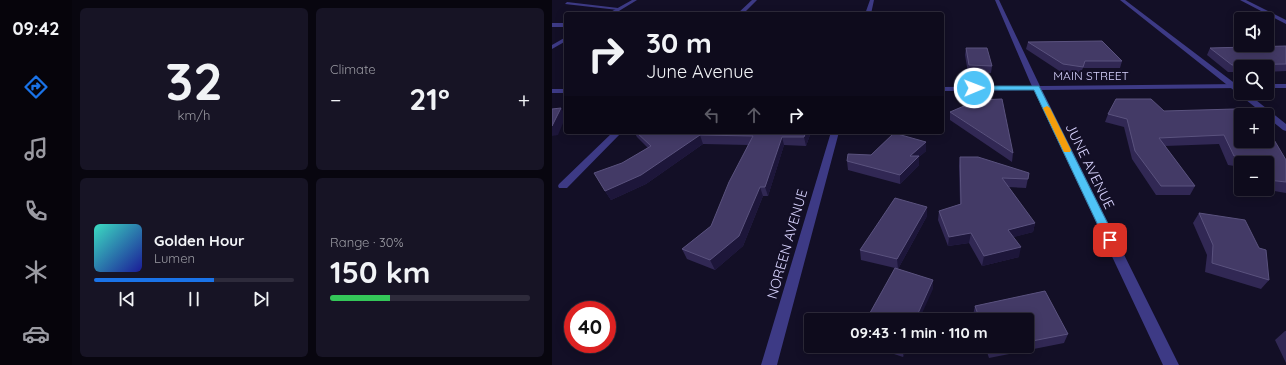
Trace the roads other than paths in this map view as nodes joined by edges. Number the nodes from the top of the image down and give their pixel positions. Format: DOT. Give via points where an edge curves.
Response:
graph roads {
  1 [pos="635,0"];
  2 [pos="755,0"];
  3 [pos="872,0"];
  4 [pos="997,0"];
  5 [pos="1122,0"];
  6 [pos="1242,0"];
  7 [pos="567,3"];
  8 [pos="618,9"];
  9 [pos="613,12"];
  10 [pos="742,12"];
  11 [pos="869,12"];
  12 [pos="1286,22"];
  13 [pos="552,25"];
  14 [pos="564,25"];
  15 [pos="564,40"];
  16 [pos="552,47"];
  17 [pos="1234,84"];
  18 [pos="1234,86"];
  19 [pos="1274,86"];
  20 [pos="1286,86"];
  21 [pos="1037,88"];
  22 [pos="944,89"];
  23 [pos="564,90"];
  24 [pos="552,91"];
  25 [pos="1250,100"];
  26 [pos="1286,128"];
  27 [pos="616,134"];
  28 [pos="834,134"];
  29 [pos="563,186"];
  30 [pos="769,365"];
  31 [pos="1171,365"];
  1 -- 8 [label="street"];
  2 -- 10 [label="street"];
  3 -- 11 [label="street"];
  4 -- 21 [label="street, JUNE AVENUE"];
  5 -- 17 [label="street"];
  6 -- 12 [label="street"];
  7 -- 8 [label="street"];
  8 -- 9 [label="street"];
  13 -- 14 [label="street"];
  15 -- 16 [label="street"];
  18 -- 21 [label="street, MAIN STREET"];
  19 -- 20 [label="street"];
  21 -- 22 [label="street, MAIN STREET"];
  21 -- 31 [label="street, JUNE AVENUE"];
  23 -- 24 [label="street"];
  25 -- 26 [label="street"];
  27 -- 29 [label="street"];
  28 -- 30 [label="street, NOREEN AVENUE"];
}
